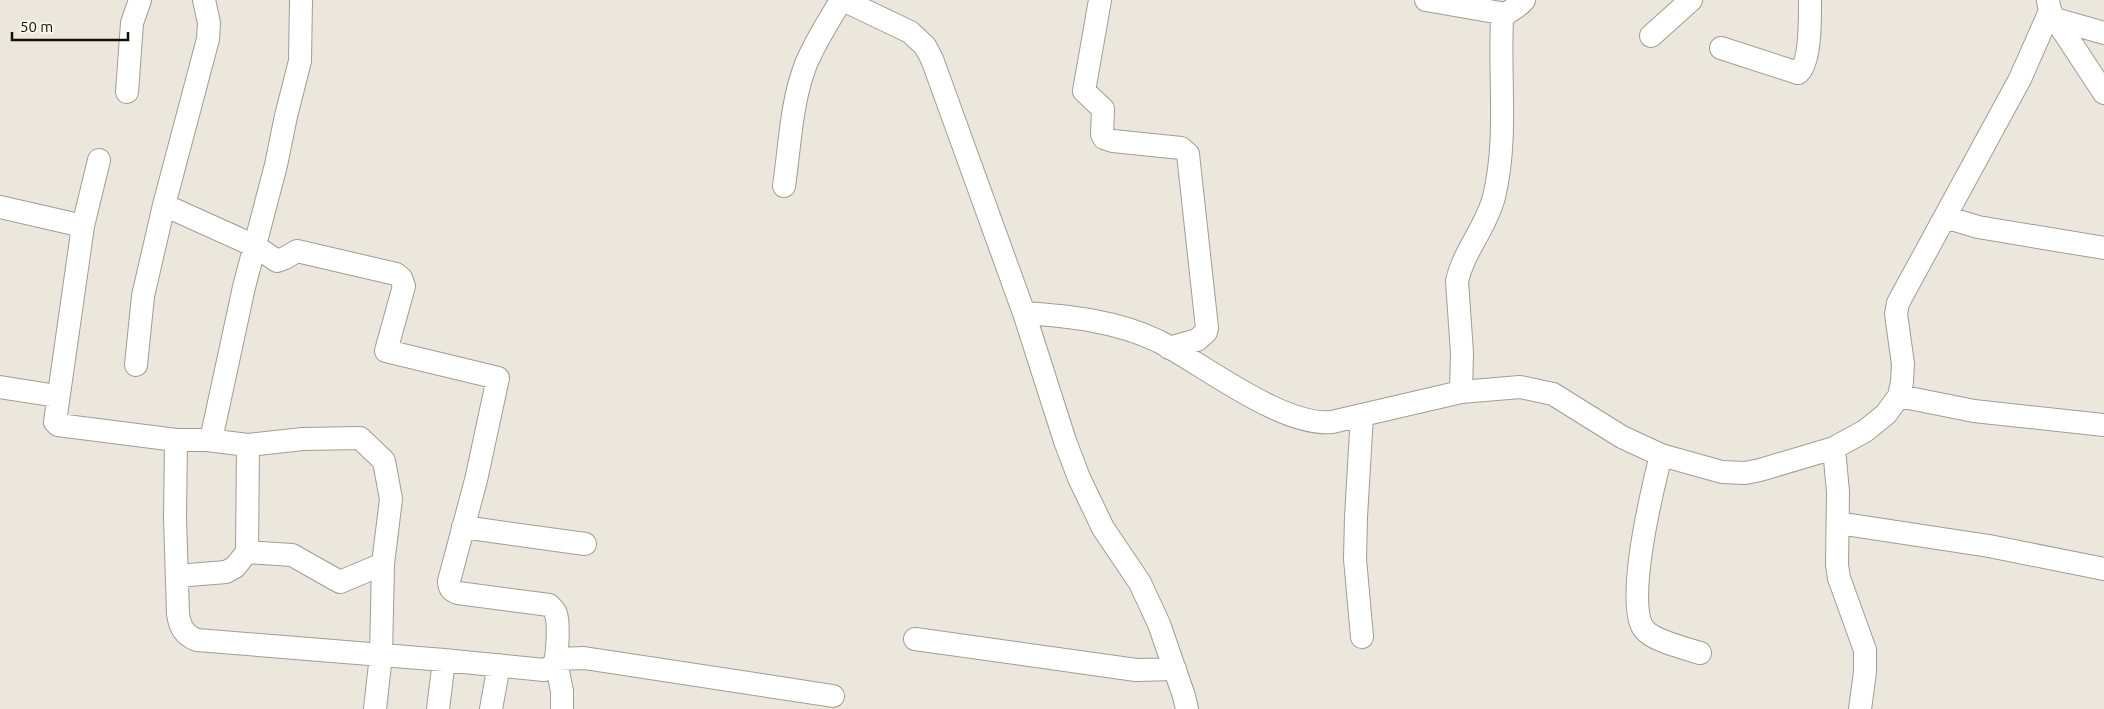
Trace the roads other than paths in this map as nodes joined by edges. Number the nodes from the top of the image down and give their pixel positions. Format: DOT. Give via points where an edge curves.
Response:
graph roads {
  1 [pos="140,0"];
  2 [pos="204,0"];
  3 [pos="301,0"];
  4 [pos="842,0"];
  5 [pos="1100,0"];
  6 [pos="1426,0"];
  7 [pos="1524,0"];
  8 [pos="1691,0"];
  9 [pos="1810,0"];
  10 [pos="2051,10"];
  11 [pos="1506,14"];
  12 [pos="2104,33"];
  13 [pos="1651,36"];
  14 [pos="1721,48"];
  15 [pos="127,92"];
  16 [pos="2104,93"];
  17 [pos="99,160"];
  18 [pos="784,186"];
  19 [pos="164,205"];
  20 [pos="0,207"];
  21 [pos="1945,217"];
  22 [pos="84,226"];
  23 [pos="255,246"];
  24 [pos="2104,248"];
  25 [pos="1024,313"];
  26 [pos="1169,348"];
  27 [pos="136,365"];
  28 [pos="0,387"];
  29 [pos="1461,392"];
  30 [pos="57,396"];
  31 [pos="1899,396"];
  32 [pos="1362,415"];
  33 [pos="2104,425"];
  34 [pos="176,440"];
  35 [pos="207,440"];
  36 [pos="248,444"];
  37 [pos="1834,448"];
  38 [pos="1661,455"];
  39 [pos="1838,523"];
  40 [pos="463,527"];
  41 [pos="585,544"];
  42 [pos="247,552"];
  43 [pos="383,564"];
  44 [pos="2104,569"];
  45 [pos="177,576"];
  46 [pos="1362,637"];
  47 [pos="915,639"];
  48 [pos="1700,653"];
  49 [pos="381,655"];
  50 [pos="444,660"];
  51 [pos="556,660"];
  52 [pos="499,665"];
  53 [pos="1175,669"];
  54 [pos="834,696"];
  55 [pos="375,709"];
  56 [pos="438,709"];
  57 [pos="491,709"];
  58 [pos="562,709"];
  59 [pos="1187,709"];
  60 [pos="1860,709"];
  1 -- 15 [label="street" via="132,23"];
  2 -- 19 [label="street" via="209,22 208,39"];
  3 -- 23 [label="street" via="300,61"];
  4 -- 18 [label="street" via="817,42 800,83"];
  4 -- 25 [label="street" via="910,32 925,46 960,133"];
  5 -- 26 [label="street" via="1084,91 1103,109 1102,134 1108,140 1181,148 1188,154 1207,328 1197,340"];
  6 -- 11 [label="street"];
  7 -- 11 [label="street"];
  8 -- 13 [label="street"];
  9 -- 14 [label="street" via="1808,46 1798,73"];
  10 -- 12 [label="street"];
  10 -- 16 [label="street"];
  10 -- 21 [label="street" via="2020,79"];
  11 -- 29 [label="street" via="1502,28 1502,118 1497,181 1485,224 1463,262 1458,281"];
  17 -- 22 [label="street"];
  19 -- 23 [label="street"];
  19 -- 27 [label="street" via="143,296"];
  20 -- 22 [label="street"];
  21 -- 24 [label="street" via="1978,226"];
  21 -- 31 [label="street" via="1896,309 1903,374"];
  22 -- 30 [label="street"];
  23 -- 35 [label="street" via="212,435"];
  23 -- 40 [label="street" via="277,260 297,251 396,274 404,286 386,351 498,378"];
  25 -- 26 [label="street" via="1066,316 1107,324 1145,336"];
  25 -- 53 [label="street" via="1079,478 1103,528 1140,583"];
  26 -- 32 [label="street" via="1252,396 1302,420 1322,423"];
  28 -- 30 [label="street"];
  29 -- 32 [label="street"];
  29 -- 38 [label="street" via="1520,387 1553,394 1622,437"];
  30 -- 34 [label="street" via="54,418 58,425"];
  31 -- 33 [label="street" via="1974,411"];
  31 -- 37 [label="street" via="1878,422"];
  32 -- 46 [label="street" via="1356,525 1356,582"];
  34 -- 35 [label="street"];
  34 -- 45 [label="street"];
  35 -- 36 [label="street"];
  36 -- 42 [label="street"];
  36 -- 43 [label="street" via="360,438 384,461 391,499"];
  37 -- 38 [label="street" via="1745,473 1722,472"];
  37 -- 39 [label="street"];
  38 -- 48 [label="street" via="1649,506 1637,613 1651,636"];
  39 -- 44 [label="street" via="1989,546"];
  39 -- 60 [label="street" via="1839,578 1865,650"];
  40 -- 41 [label="street"];
  40 -- 51 [label="street" via="449,581 451,589 458,593 549,605 557,620"];
  42 -- 43 [label="street" via="292,555 340,582"];
  42 -- 45 [label="street" via="235,567 226,572"];
  43 -- 49 [label="street"];
  45 -- 49 [label="street" via="179,625 189,637"];
  47 -- 53 [label="street" via="1136,670"];
  49 -- 50 [label="street"];
  49 -- 55 [label="street"];
  50 -- 52 [label="street"];
  50 -- 56 [label="street"];
  51 -- 52 [label="street" via="553,666 544,670"];
  51 -- 54 [label="street" via="584,658"];
  51 -- 58 [label="street"];
  52 -- 57 [label="street"];
  53 -- 59 [label="street"];
}
